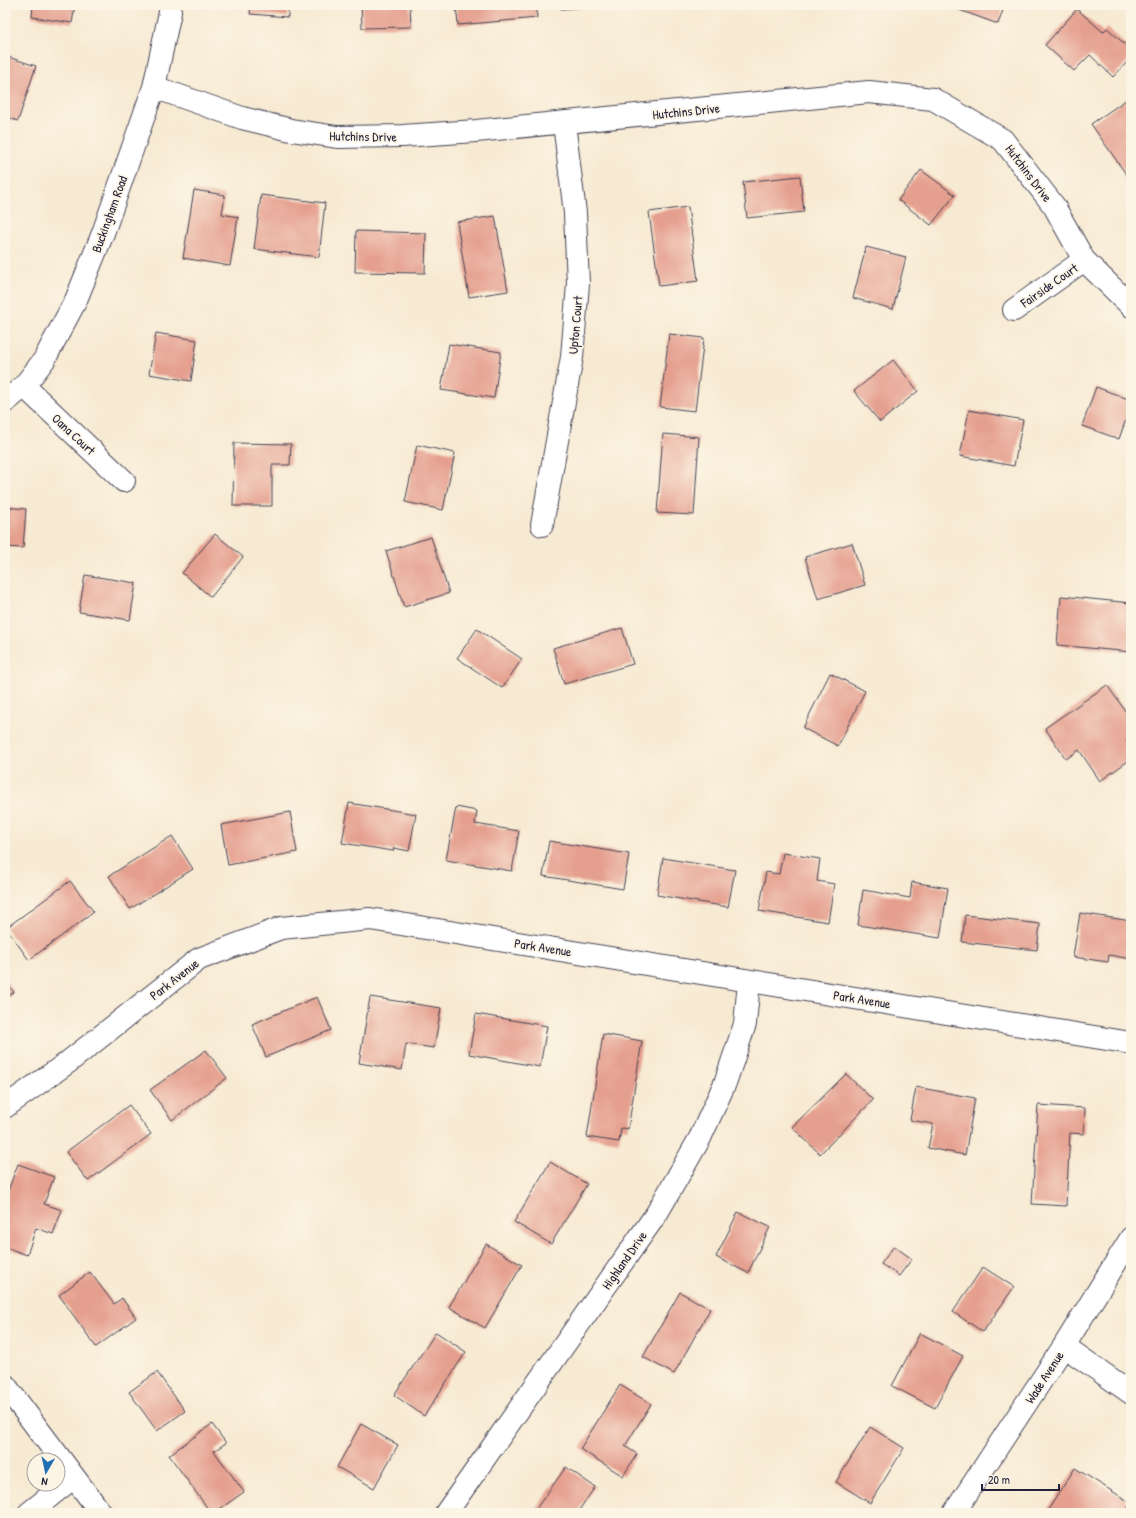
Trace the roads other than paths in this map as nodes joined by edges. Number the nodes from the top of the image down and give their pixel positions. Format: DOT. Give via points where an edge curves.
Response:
graph roads {
  1 [pos="170,5"];
  2 [pos="154,87"];
  3 [pos="564,123"];
  4 [pos="1084,260"];
  5 [pos="1131,306"];
  6 [pos="1014,310"];
  7 [pos="24,386"];
  8 [pos="5,402"];
  9 [pos="124,481"];
  10 [pos="542,525"];
  11 [pos="749,981"];
  12 [pos="1131,1043"];
  13 [pos="5,1108"];
  14 [pos="1131,1238"];
  15 [pos="1064,1346"];
  16 [pos="5,1385"];
  17 [pos="1131,1393"];
  18 [pos="74,1477"];
  19 [pos="29,1513"];
  20 [pos="101,1513"];
  21 [pos="446,1513"];
  22 [pos="954,1513"];
  1 -- 2 [label="street, Buckingham Road"];
  2 -- 3 [label="street, Hutchins Drive" via="242,118 291,130 337,137 410,136"];
  2 -- 7 [label="street, Buckingham Road" via="103,233 76,300 44,360"];
  3 -- 4 [label="street, Hutchins Drive" via="869,92 933,99 1004,140 1054,206"];
  3 -- 10 [label="street, Upton Court" via="575,213 578,284 572,357"];
  4 -- 5 [label="street, Hutchins Drive"];
  4 -- 6 [label="street, Fairside Court"];
  7 -- 8 [label="street, Buckingham Road"];
  7 -- 9 [label="street, Oana Court"];
  11 -- 12 [label="street, Park Avenue"];
  11 -- 13 [label="street, Park Avenue" via="370,919 282,928 199,959"];
  11 -- 21 [label="street, Highland Drive" via="745,1024 725,1083 693,1151 657,1213"];
  14 -- 15 [label="street, Wade Avenue"];
  15 -- 17 [label="street"];
  15 -- 22 [label="street, Wade Avenue"];
  16 -- 18 [label="street"];
  18 -- 19 [label="street"];
  18 -- 20 [label="street"];
}
